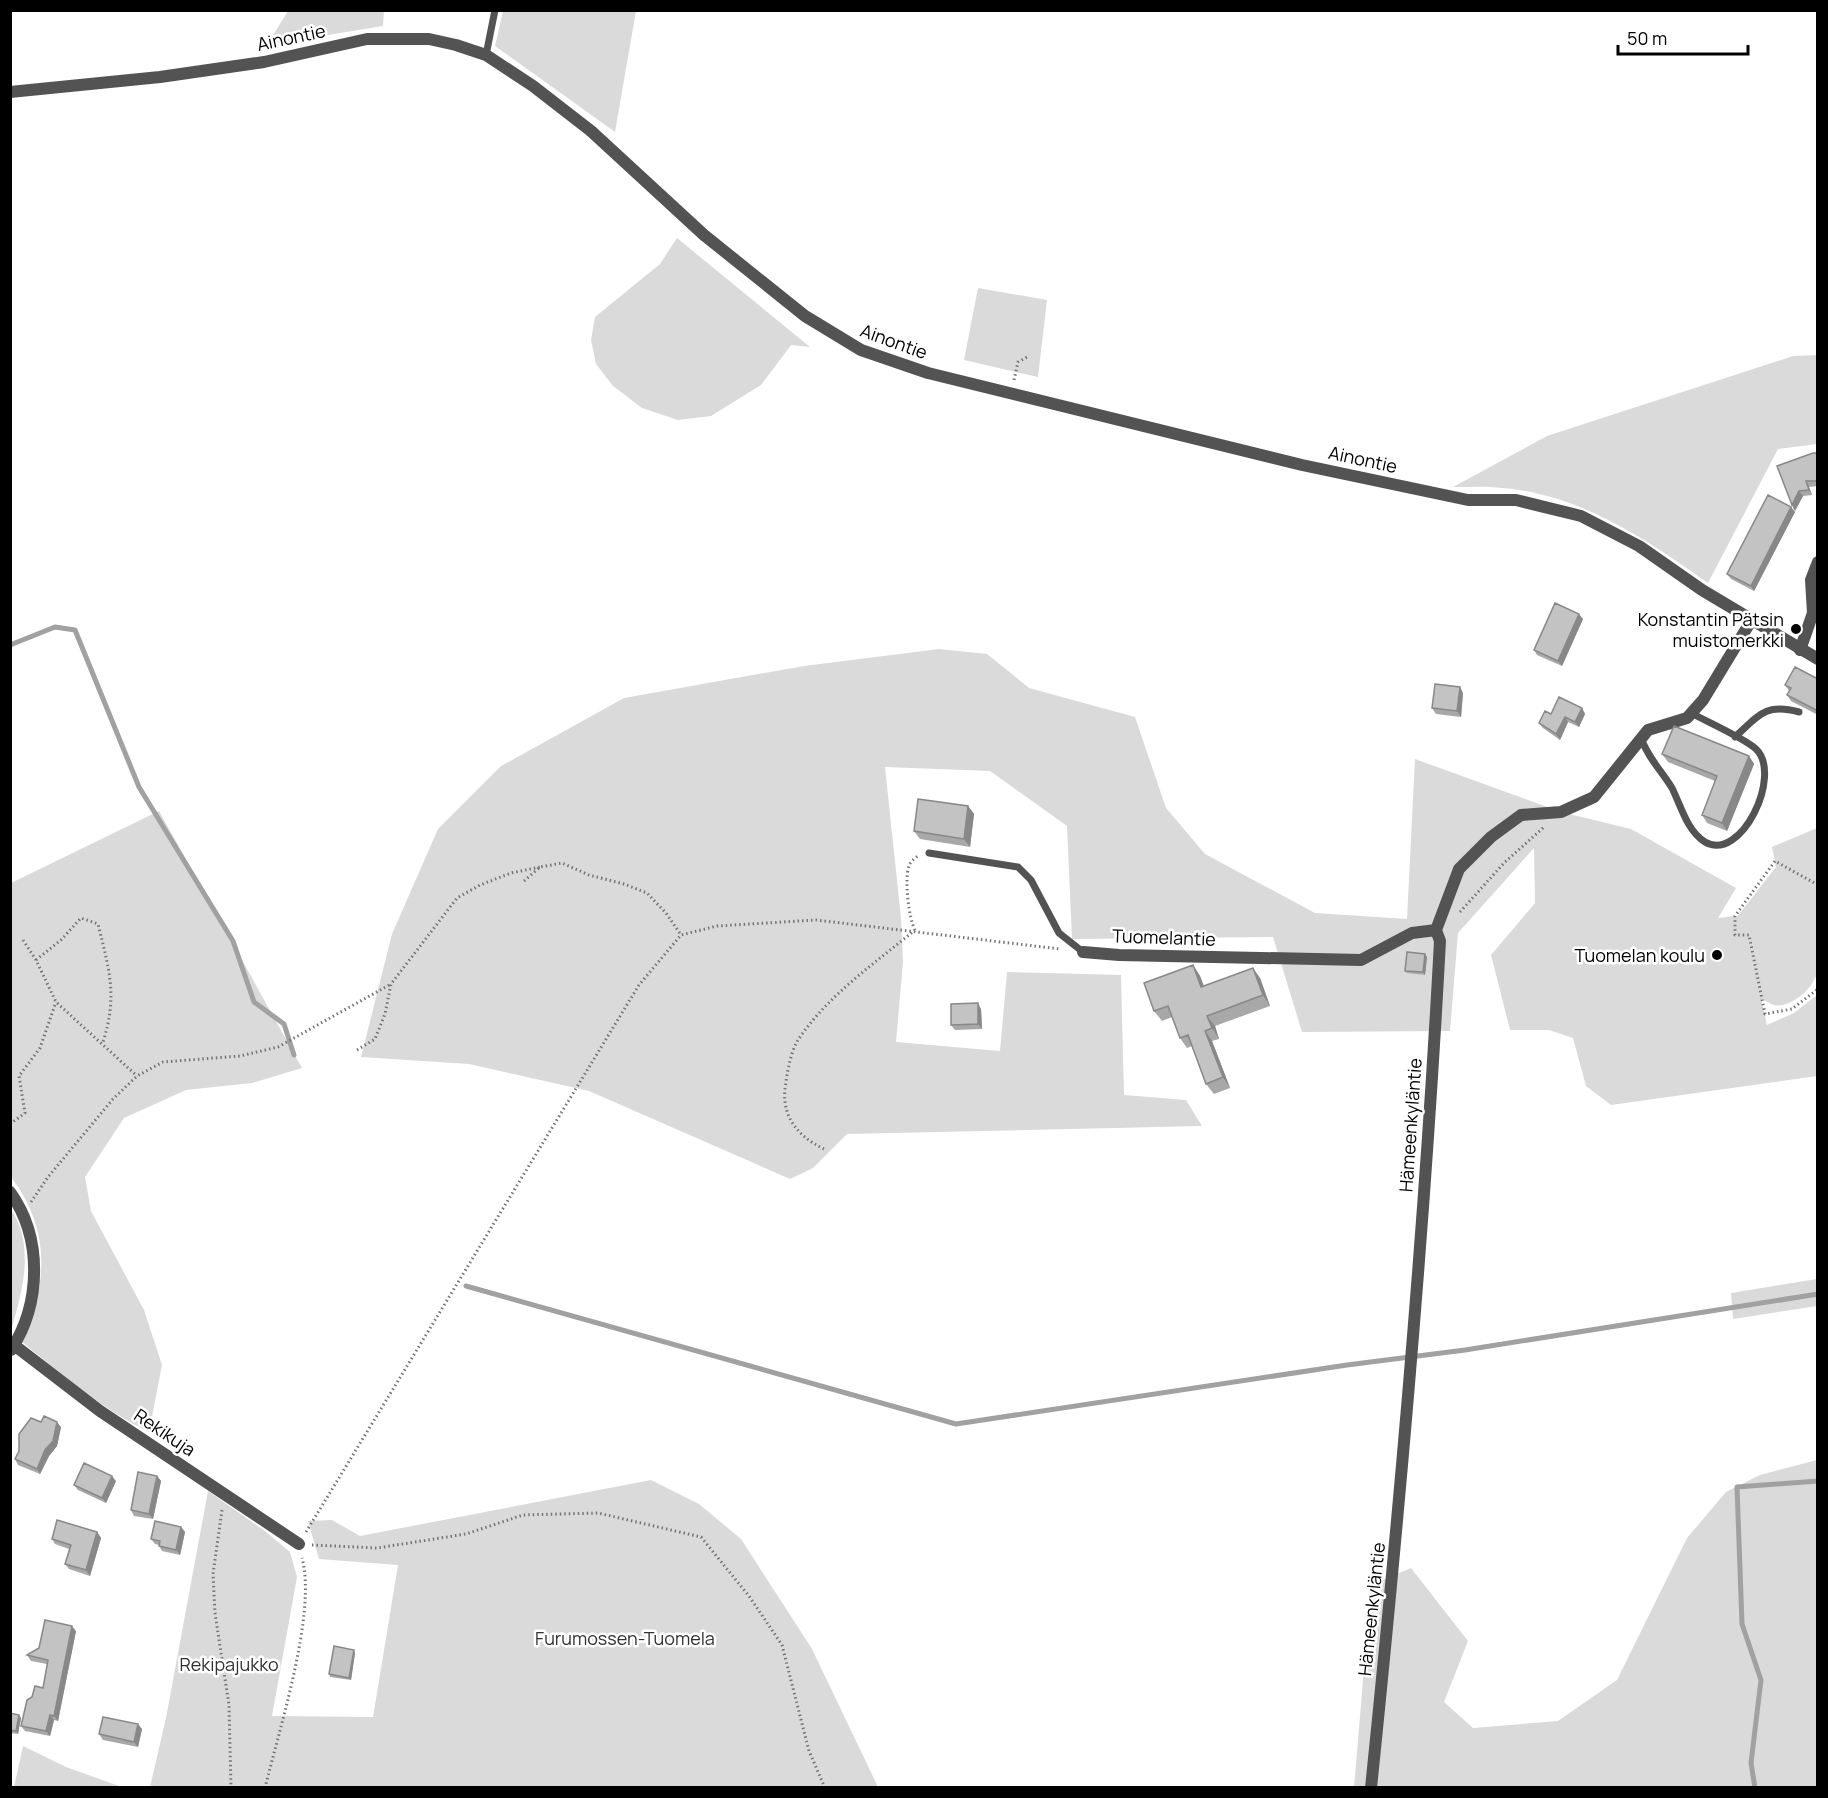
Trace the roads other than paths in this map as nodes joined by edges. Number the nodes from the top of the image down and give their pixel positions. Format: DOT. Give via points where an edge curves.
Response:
graph roads {
  1 [pos="495,10"];
  2 [pos="486,55"];
  3 [pos="10,92"];
  4 [pos="1818,562"];
  5 [pos="1751,621"];
  6 [pos="1800,650"];
  7 [pos="1818,659"];
  8 [pos="1800,712"];
  9 [pos="1691,713"];
  10 [pos="1735,737"];
  11 [pos="1641,738"];
  12 [pos="929,853"];
  13 [pos="1436,930"];
  14 [pos="1083,952"];
  15 [pos="10,1192"];
  16 [pos="12,1348"];
  17 [pos="298,1544"];
  18 [pos="1371,1788"];
  1 -- 2 [label="lane"];
  2 -- 3 [label="street, Ainontie" via="429,39 367,39 241,66"];
  2 -- 5 [label="street, Ainontie" via="591,132 704,235 830,333 861,350 928,373 1302,465 1468,500 1516,500 1581,516 1649,552"];
  4 -- 6 [label="street" via="1811,580 1813,613"];
  5 -- 6 [label="street, Ainontie"];
  5 -- 9 [label="street, Hämeenkyläntie"];
  6 -- 7 [label="street, Ainontie"];
  8 -- 10 [label="lane" via="1780,707 1760,714"];
  9 -- 10 [label="lane"];
  9 -- 11 [label="street, Hämeenkyläntie" via="1687,718 1648,730"];
  10 -- 11 [label="lane" via="1756,749 1764,763 1765,785 1747,825 1732,841 1719,846 1706,842 1690,827 1668,783 1648,757"];
  11 -- 13 [label="street, Hämeenkyläntie" via="1594,797 1561,812 1521,815 1491,837 1459,869"];
  12 -- 14 [label="lane" via="1018,867 1031,880 1059,933"];
  13 -- 14 [label="street, Tuomelantie" via="1412,933 1361,960"];
  13 -- 18 [label="street, Hämeenkyläntie" via="1440,941 1435,1033 1412,1339"];
  15 -- 16 [label="street" via="35,1259 26,1315"];
  16 -- 17 [label="street, Rekikuja"];
}
